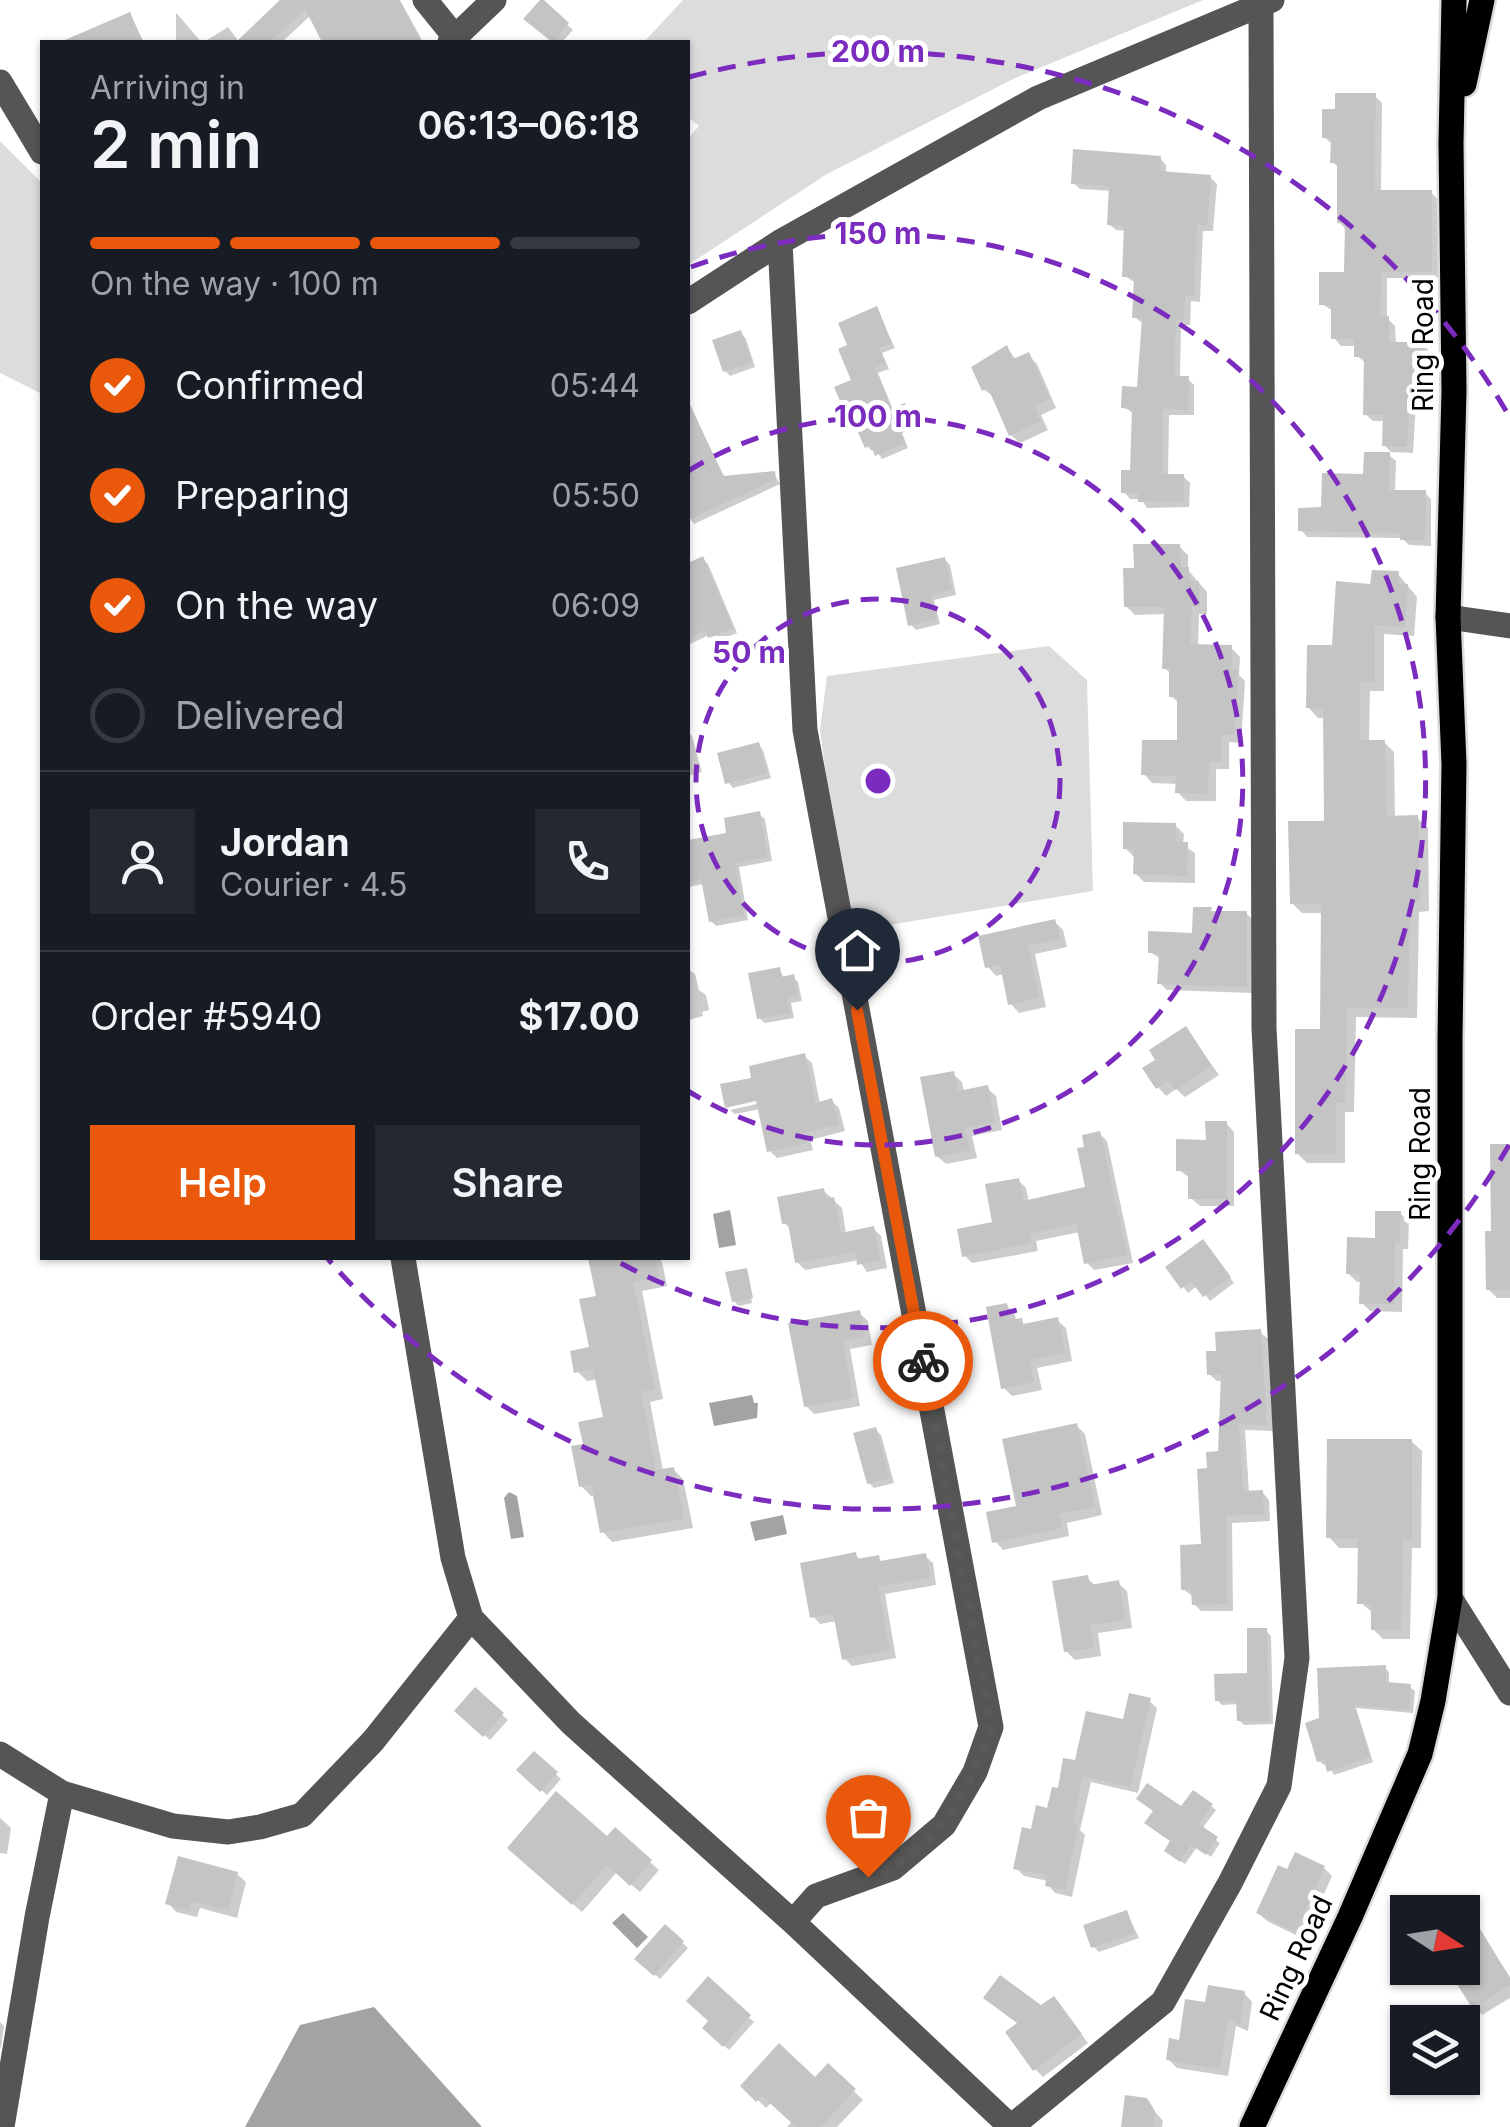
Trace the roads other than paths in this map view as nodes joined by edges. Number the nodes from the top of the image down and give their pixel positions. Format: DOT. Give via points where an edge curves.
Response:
graph roads {
  1 [pos="425,0"];
  2 [pos="494,0"];
  3 [pos="1482,0"];
  4 [pos="1450,2"];
  5 [pos="1267,4"];
  6 [pos="452,40"];
  7 [pos="0,82"];
  8 [pos="1451,143"];
  9 [pos="40,149"];
  10 [pos="780,242"];
  11 [pos="690,301"];
  12 [pos="1448,617"];
  13 [pos="1510,626"];
  14 [pos="403,1260"];
  15 [pos="1450,1598"];
  16 [pos="471,1618"];
  17 [pos="1510,1693"];
  18 [pos="0,1754"];
  19 [pos="62,1793"];
  20 [pos="792,1922"];
  21 [pos="2,2127"];
  22 [pos="1011,2127"];
  23 [pos="1252,2127"];
  1 -- 6 [label="street"];
  2 -- 6 [label="street"];
  3 -- 8 [label="main road, Ring Road"];
  4 -- 8 [label="main road, Ring Road"];
  5 -- 10 [label="street" via="1038,98"];
  5 -- 22 [label="street" via="1264,1028 1297,1658 1279,1786 1163,2002"];
  7 -- 9 [label="street"];
  8 -- 12 [label="main road, Ring Road"];
  10 -- 11 [label="street"];
  10 -- 20 [label="street" via="805,730 991,1727 976,1772 944,1826 893,1868 816,1896"];
  12 -- 13 [label="street"];
  12 -- 15 [label="main road, Ring Road" via="1454,764"];
  14 -- 16 [label="street" via="453,1558"];
  15 -- 17 [label="street"];
  15 -- 23 [label="main road, Ring Road" via="1420,1754"];
  16 -- 19 [label="street" via="373,1741 302,1814 228,1832 172,1826"];
  16 -- 20 [label="street" via="572,1723"];
  18 -- 19 [label="street"];
  19 -- 21 [label="street"];
  20 -- 22 [label="street"];
}
